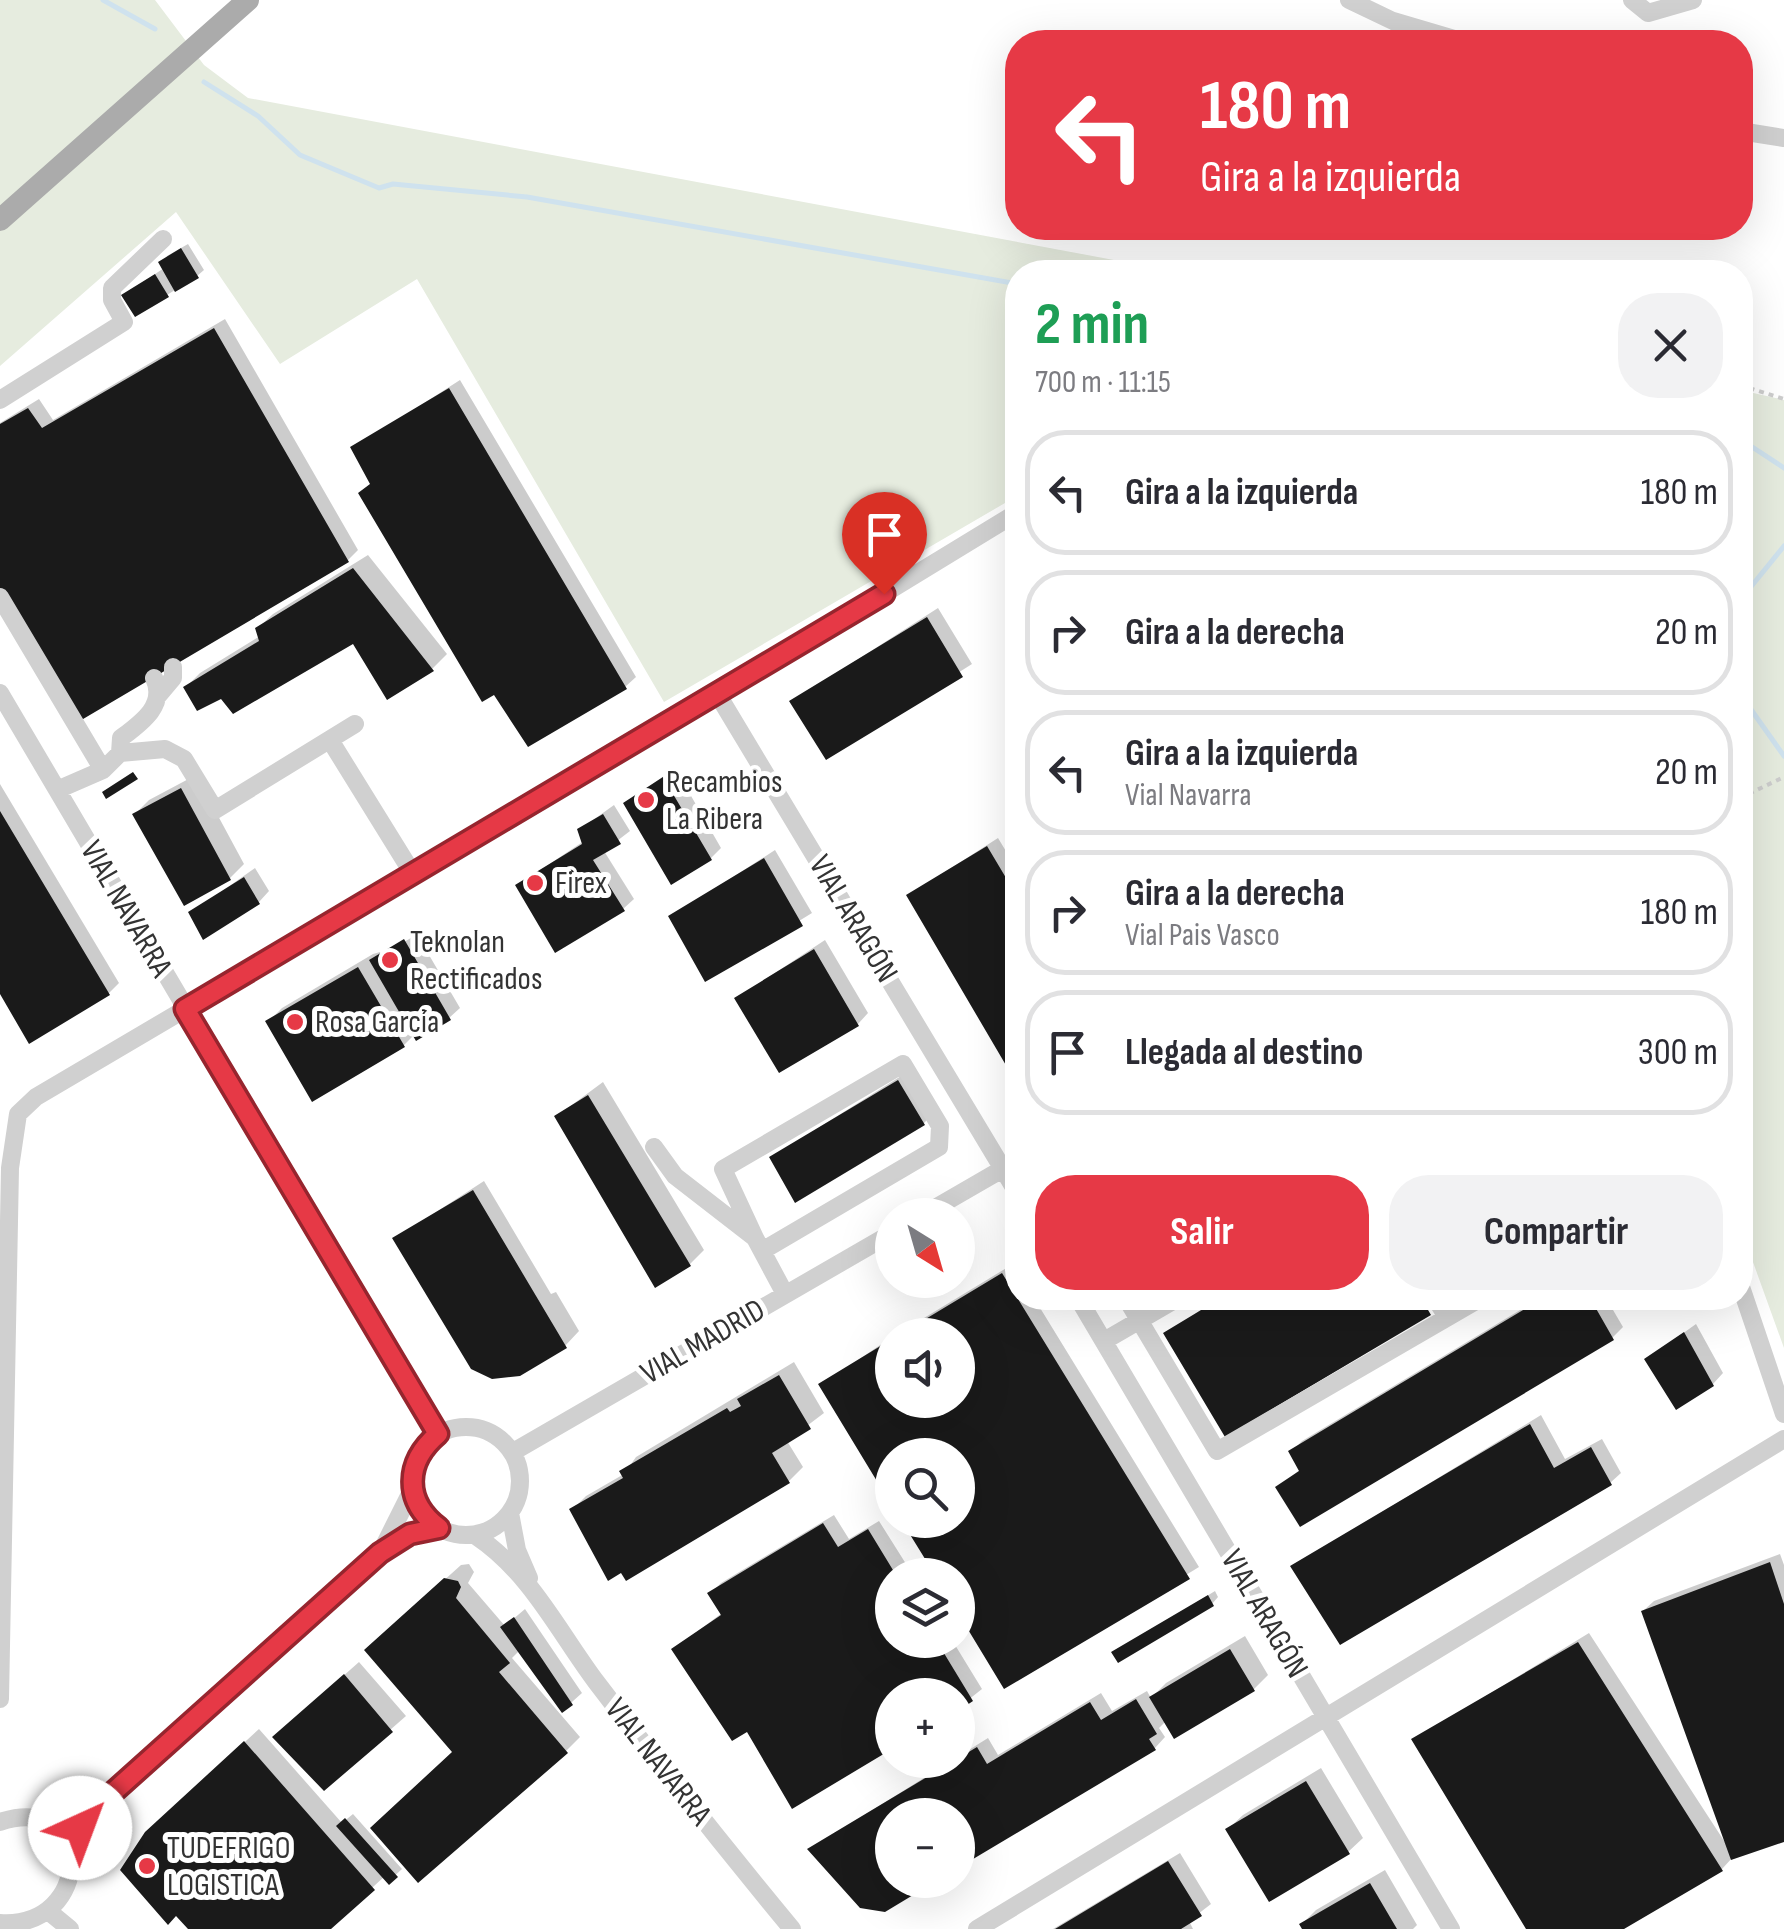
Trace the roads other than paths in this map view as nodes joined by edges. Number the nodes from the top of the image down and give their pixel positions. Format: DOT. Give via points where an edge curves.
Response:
graph roads {
  1 [pos="248,0"];
  2 [pos="1349,0"];
  3 [pos="1632,0"];
  4 [pos="1692,0"];
  5 [pos="1422,30"];
  6 [pos="1753,133"];
  7 [pos="1784,138"];
  8 [pos="1,219"];
  9 [pos="164,240"];
  10 [pos="0,400"];
  11 [pos="1005,520"];
  12 [pos="0,597"];
  13 [pos="173,667"];
  14 [pos="0,693"];
  15 [pos="718,695"];
  16 [pos="355,724"];
  17 [pos="330,740"];
  18 [pos="120,753"];
  19 [pos="102,770"];
  20 [pos="56,790"];
  21 [pos="414,874"];
  22 [pos="185,1009"];
  23 [pos="654,1147"];
  24 [pos="1005,1157"];
  25 [pos="1005,1168"];
  26 [pos="953,1198"];
  27 [pos="875,1242"];
  28 [pos="759,1244"];
  29 [pos="785,1294"];
  30 [pos="1085,1310"];
  31 [pos="1133,1310"];
  32 [pos="1157,1310"];
  33 [pos="1443,1310"];
  34 [pos="1459,1310"];
  35 [pos="1749,1310"];
  36 [pos="1447,1317"];
  37 [pos="1139,1320"];
  38 [pos="1104,1341"];
  39 [pos="1784,1414"];
  40 [pos="438,1434"];
  41 [pos="1784,1440"];
  42 [pos="513,1452"];
  43 [pos="412,1490"];
  44 [pos="510,1512"];
  45 [pos="439,1528"];
  46 [pos="476,1536"];
  47 [pos="380,1553"];
  48 [pos="534,1588"];
  49 [pos="0,1699"];
  50 [pos="1324,1715"];
  51 [pos="90,1813"];
  52 [pos="1,1817"];
  53 [pos="51,1829"];
  54 [pos="72,1858"];
  55 [pos="53,1916"];
  56 [pos="8,1926"];
  57 [pos="70,1929"];
  58 [pos="792,1929"];
  59 [pos="977,1929"];
  60 [pos="1451,1929"];
  1 -- 8 [label="main road"];
  2 -- 5 [label="street"];
  3 -- 4 [label="street" via="1648,13"];
  6 -- 7 [label="street"];
  9 -- 10 [label="street" via="112,288 124,322"];
  11 -- 15 [label="street"];
  12 -- 19 [label="street"];
  13 -- 18 [label="street" via="174,678 156,688 143,721 122,738"];
  14 -- 20 [label="street, VIAL NAVARRA"];
  15 -- 21 [label="street"];
  15 -- 24 [label="street, VIAL ARAGÓN"];
  16 -- 17 [label="street"];
  17 -- 18 [label="street" via="215,810 184,759 165,749"];
  17 -- 21 [label="street"];
  18 -- 19 [label="street"];
  19 -- 20 [label="street"];
  20 -- 22 [label="street, VIAL NAVARRA"];
  21 -- 22 [label="street"];
  22 -- 40 [label="street, VIAL NAVARRA"];
  22 -- 49 [label="street" via="18,1114 10,1168"];
  23 -- 28 [label="street" via="675,1176"];
  25 -- 26 [label="street"];
  27 -- 29 [label="street, VIAL MADRID"];
  28 -- 28 [label="street" via="724,1169 903,1064 940,1126 939,1147"];
  28 -- 29 [label="street"];
  29 -- 42 [label="street, VIAL MADRID"];
  30 -- 38 [label="street, VIAL ARAGÓN"];
  31 -- 37 [label="street"];
  32 -- 37 [label="street"];
  33 -- 36 [label="street"];
  34 -- 36 [label="street"];
  35 -- 39 [label="street"];
  36 -- 37 [label="street" via="1218,1450"];
  37 -- 38 [label="street"];
  38 -- 50 [label="street, VIAL ARAGÓN"];
  40 -- 42 [label="street" via="479,1427"];
  40 -- 43 [label="street" via="414,1463"];
  41 -- 50 [label="street"];
  42 -- 44 [label="street" via="519,1493"];
  43 -- 45 [label="street" via="425,1517"];
  43 -- 47 [label="street"];
  44 -- 46 [label="street"];
  44 -- 48 [label="street, VIAL NAVARRA"];
  45 -- 46 [label="street"];
  45 -- 47 [label="street" via="410,1534"];
  46 -- 48 [label="street, VIAL NAVARRA"];
  47 -- 51 [label="street"];
  48 -- 58 [label="street, VIAL NAVARRA" via="636,1734"];
  50 -- 59 [label="street"];
  50 -- 60 [label="street, VIAL ARAGÓN"];
  51 -- 53 [label="street"];
  51 -- 54 [label="street" via="76,1834"];
  52 -- 53 [label="street"];
  53 -- 54 [label="street"];
  54 -- 55 [label="street" via="74,1878"];
  55 -- 56 [label="street"];
  55 -- 57 [label="street"];
}
